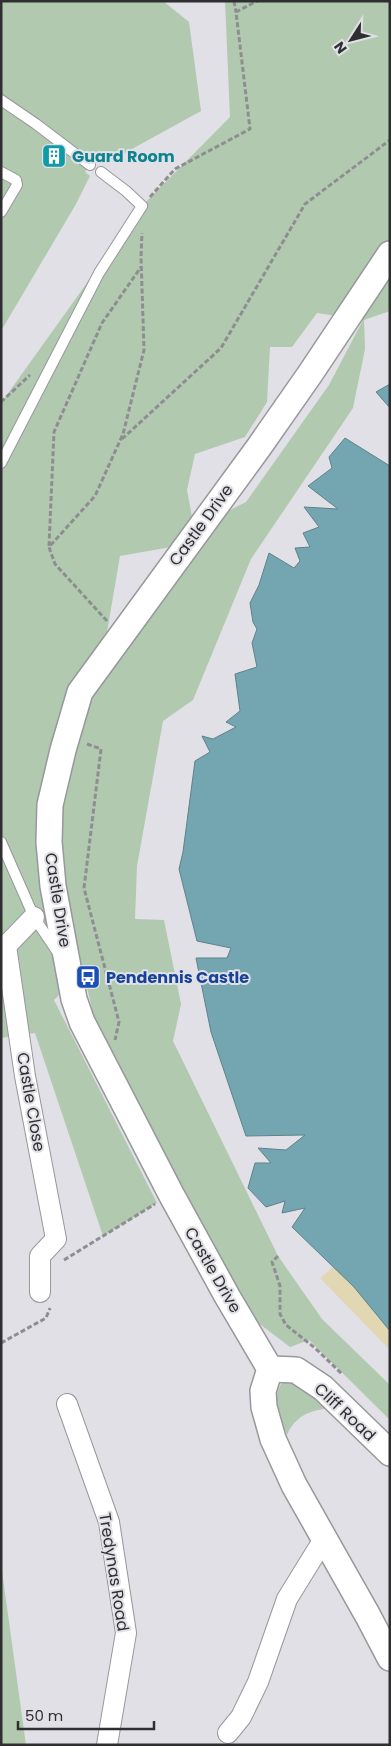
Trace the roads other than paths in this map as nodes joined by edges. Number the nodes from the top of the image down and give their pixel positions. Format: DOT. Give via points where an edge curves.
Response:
graph roads {
  1 [pos="1,100"];
  2 [pos="90,165"];
  3 [pos="1,172"];
  4 [pos="101,172"];
  5 [pos="1,212"];
  6 [pos="390,254"];
  7 [pos="1,463"];
  8 [pos="1,842"];
  9 [pos="34,917"];
  10 [pos="69,970"];
  11 [pos="40,1292"];
  12 [pos="270,1369"];
  13 [pos="67,1404"];
  14 [pos="390,1453"];
  15 [pos="324,1539"];
  16 [pos="390,1658"];
  17 [pos="228,1732"];
  18 [pos="107,1745"];
  1 -- 2 [label="lane"];
  3 -- 5 [label="lane" via="16,180 17,185"];
  4 -- 7 [label="lane" via="142,206 99,273"];
  6 -- 10 [label="street, Castle Drive" via="282,415 80,692 50,805 53,886"];
  8 -- 9 [label="lane"];
  9 -- 10 [label="lane"];
  9 -- 11 [label="street, Castle Close" via="6,946 25,1076 56,1239 40,1256"];
  10 -- 12 [label="street, Castle Drive" via="82,1022 108,1075"];
  12 -- 14 [label="street, Cliff Road" via="296,1370 323,1388"];
  12 -- 15 [label="street" via="263,1391 273,1439"];
  13 -- 18 [label="street, Tredynas Road" via="109,1522 126,1633"];
  15 -- 16 [label="street"];
  15 -- 17 [label="street" via="287,1599 258,1682 241,1717"];
}
